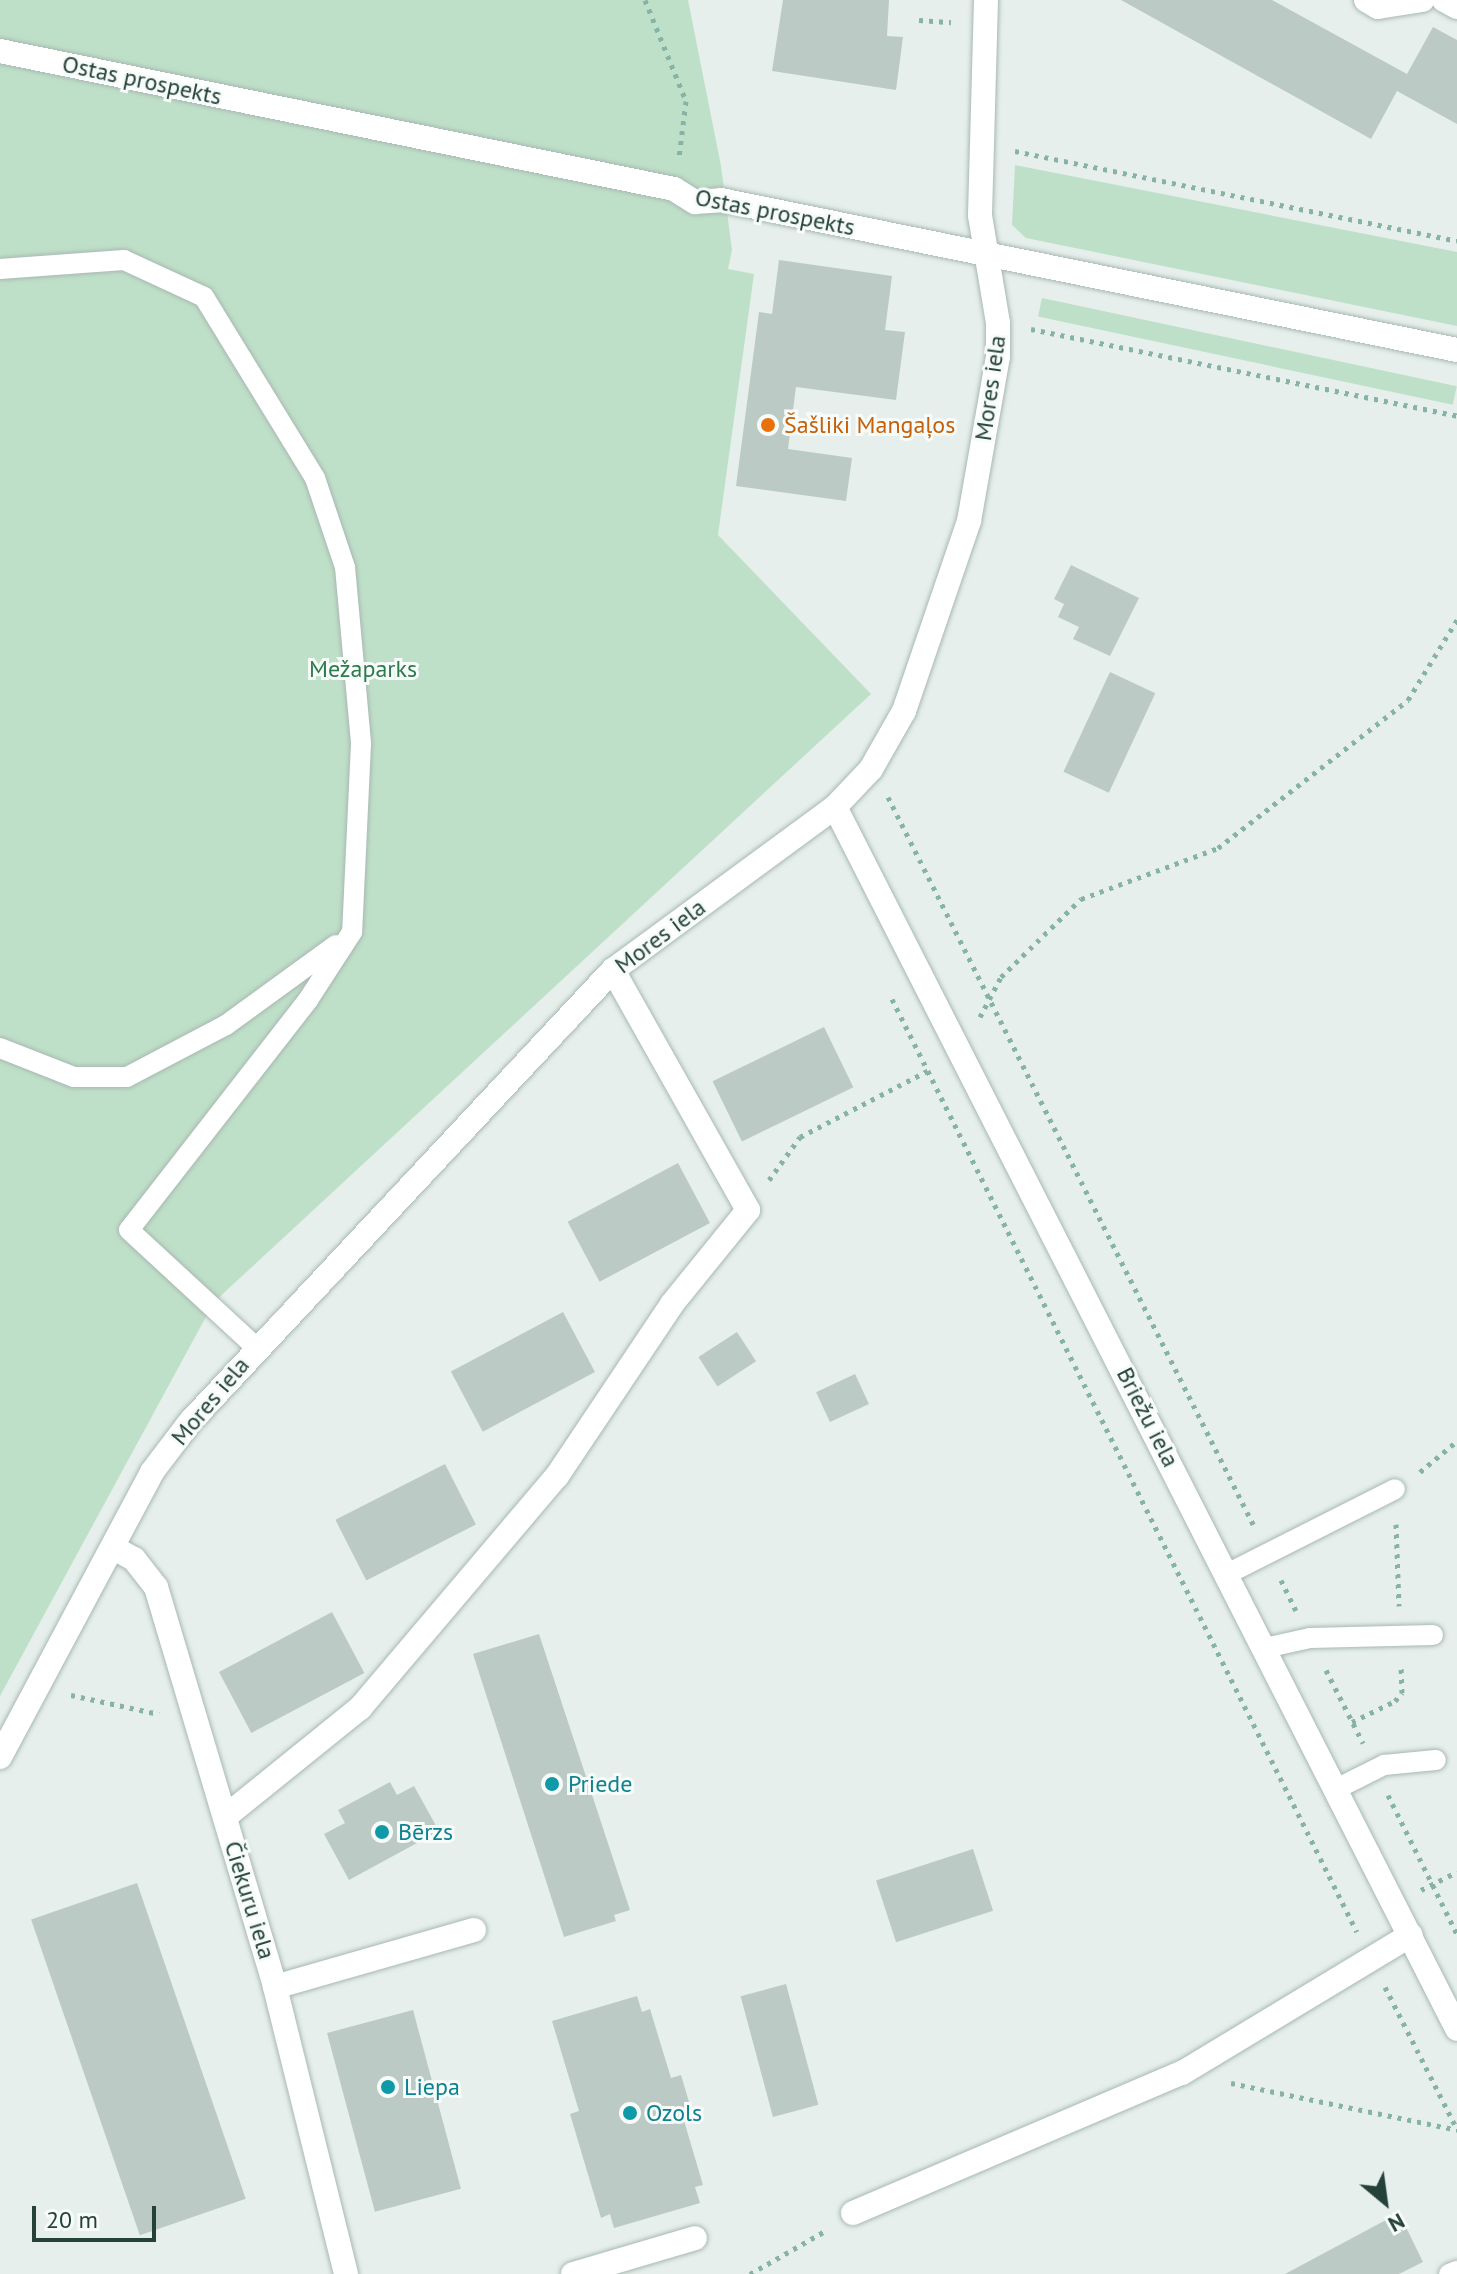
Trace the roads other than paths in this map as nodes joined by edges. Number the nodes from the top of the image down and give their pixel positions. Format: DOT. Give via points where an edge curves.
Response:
graph roads {
  1 [pos="986,0"];
  2 [pos="1366,0"];
  3 [pos="1422,0"];
  4 [pos="1444,0"];
  5 [pos="1457,7"];
  6 [pos="0,51"];
  7 [pos="989,253"];
  8 [pos="0,269"];
  9 [pos="1457,350"];
  10 [pos="835,807"];
  11 [pos="352,932"];
  12 [pos="613,970"];
  13 [pos="0,1048"];
  14 [pos="256,1347"];
  15 [pos="1395,1489"];
  16 [pos="114,1548"];
  17 [pos="1227,1574"];
  18 [pos="1433,1635"];
  19 [pos="1265,1648"];
  20 [pos="0,1757"];
  21 [pos="1436,1760"];
  22 [pos="1336,1789"];
  23 [pos="225,1817"];
  24 [pos="474,1930"];
  25 [pos="1411,1935"];
  26 [pos="275,1987"];
  27 [pos="1457,2029"];
  28 [pos="853,2213"];
  29 [pos="695,2238"];
  30 [pos="1457,2271"];
  31 [pos="346,2274"];
  32 [pos="573,2274"];
  33 [pos="1449,2274"];
  1 -- 7 [label="street, Mores iela" via="980,215"];
  2 -- 3 [label="street" via="1378,7"];
  4 -- 5 [label="street"];
  6 -- 7 [label="street, Ostas prospekts" via="674,189 695,202 721,200"];
  7 -- 9 [label="street, Ostas prospekts"];
  7 -- 10 [label="street, Mores iela" via="998,323 969,521 904,711 871,769"];
  8 -- 11 [label="lane" via="124,260 204,297 315,478 345,567 360,729"];
  10 -- 12 [label="street, Mores iela"];
  10 -- 17 [label="street, Briežu iela"];
  11 -- 13 [label="lane" via="226,1025 127,1077 74,1077"];
  11 -- 14 [label="lane" via="308,1000 129,1230"];
  12 -- 14 [label="street, Mores iela"];
  12 -- 23 [label="street" via="748,1210 672,1304 557,1476 370,1696"];
  14 -- 16 [label="street, Mores iela" via="152,1472"];
  15 -- 17 [label="lane"];
  16 -- 20 [label="street, Mores iela"];
  16 -- 23 [label="street, Čiekuru iela" via="134,1559 156,1587"];
  17 -- 19 [label="street, Briežu iela"];
  18 -- 19 [label="lane" via="1310,1638"];
  19 -- 22 [label="street, Briežu iela"];
  21 -- 22 [label="lane" via="1376,1769"];
  22 -- 25 [label="street, Briežu iela"];
  23 -- 26 [label="street, Čiekuru iela"];
  24 -- 26 [label="street"];
  25 -- 27 [label="street, Briežu iela"];
  25 -- 28 [label="street" via="1182,2073"];
  26 -- 31 [label="street, Čiekuru iela"];
  29 -- 32 [label="street"];
  30 -- 33 [label="lane"];
}
